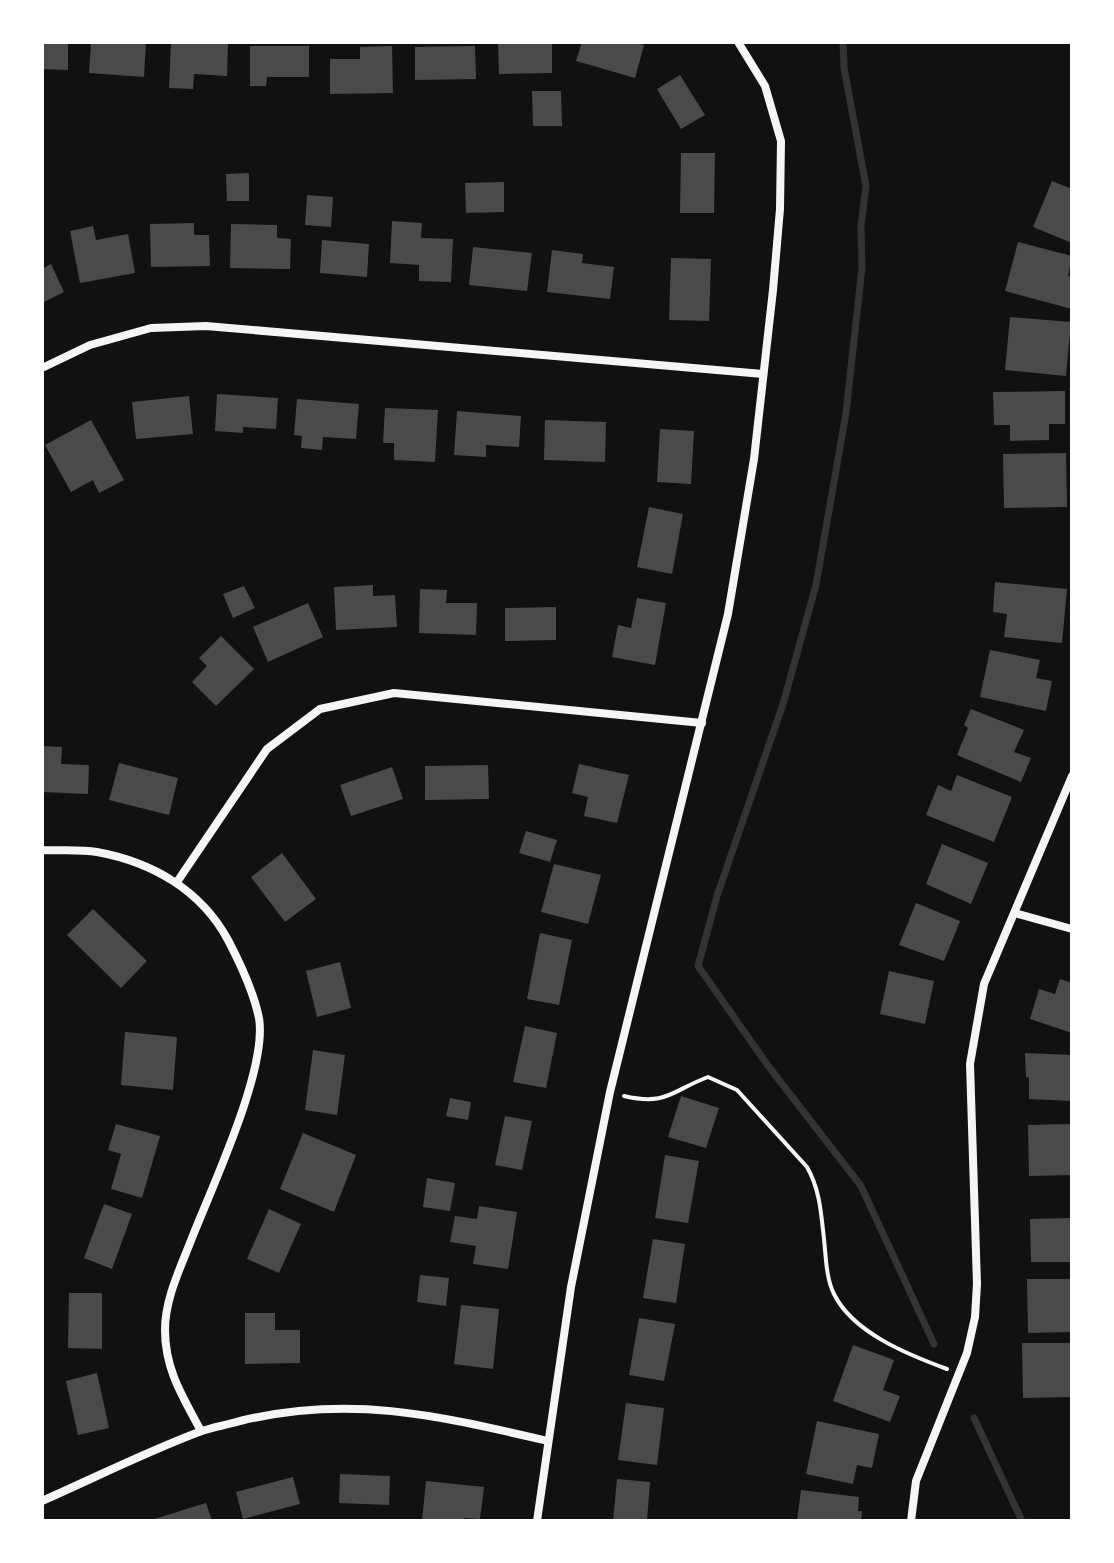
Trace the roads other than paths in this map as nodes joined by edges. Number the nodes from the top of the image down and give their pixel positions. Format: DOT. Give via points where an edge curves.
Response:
graph roads {
  1 [pos="738,42"];
  2 [pos="42,368"];
  3 [pos="763,374"];
  4 [pos="702,723"];
  5 [pos="1072,776"];
  6 [pos="42,850"];
  7 [pos="177,882"];
  8 [pos="1015,913"];
  9 [pos="1072,929"];
  10 [pos="201,1431"];
  11 [pos="548,1441"];
  12 [pos="42,1501"];
  13 [pos="537,1521"];
  14 [pos="911,1521"];
  1 -- 3 [label="street" via="765,86 781,141 778,236"];
  2 -- 3 [label="street" via="90,345 151,328 206,326"];
  3 -- 4 [label="street" via="728,614"];
  4 -- 7 [label="street" via="394,693 320,709 267,749"];
  4 -- 11 [label="street" via="610,1092 571,1287"];
  5 -- 8 [label="street"];
  6 -- 7 [label="street" via="96,852"];
  7 -- 10 [label="street" via="214,915 237,958 259,1019 257,1055 243,1109 171,1291 165,1328 168,1369"];
  8 -- 9 [label="street"];
  8 -- 14 [label="street" via="984,984 970,1064 975,1317 960,1374 916,1481"];
  10 -- 11 [label="street" via="270,1414 332,1407 443,1418"];
  10 -- 12 [label="street"];
  11 -- 13 [label="street"];
}
